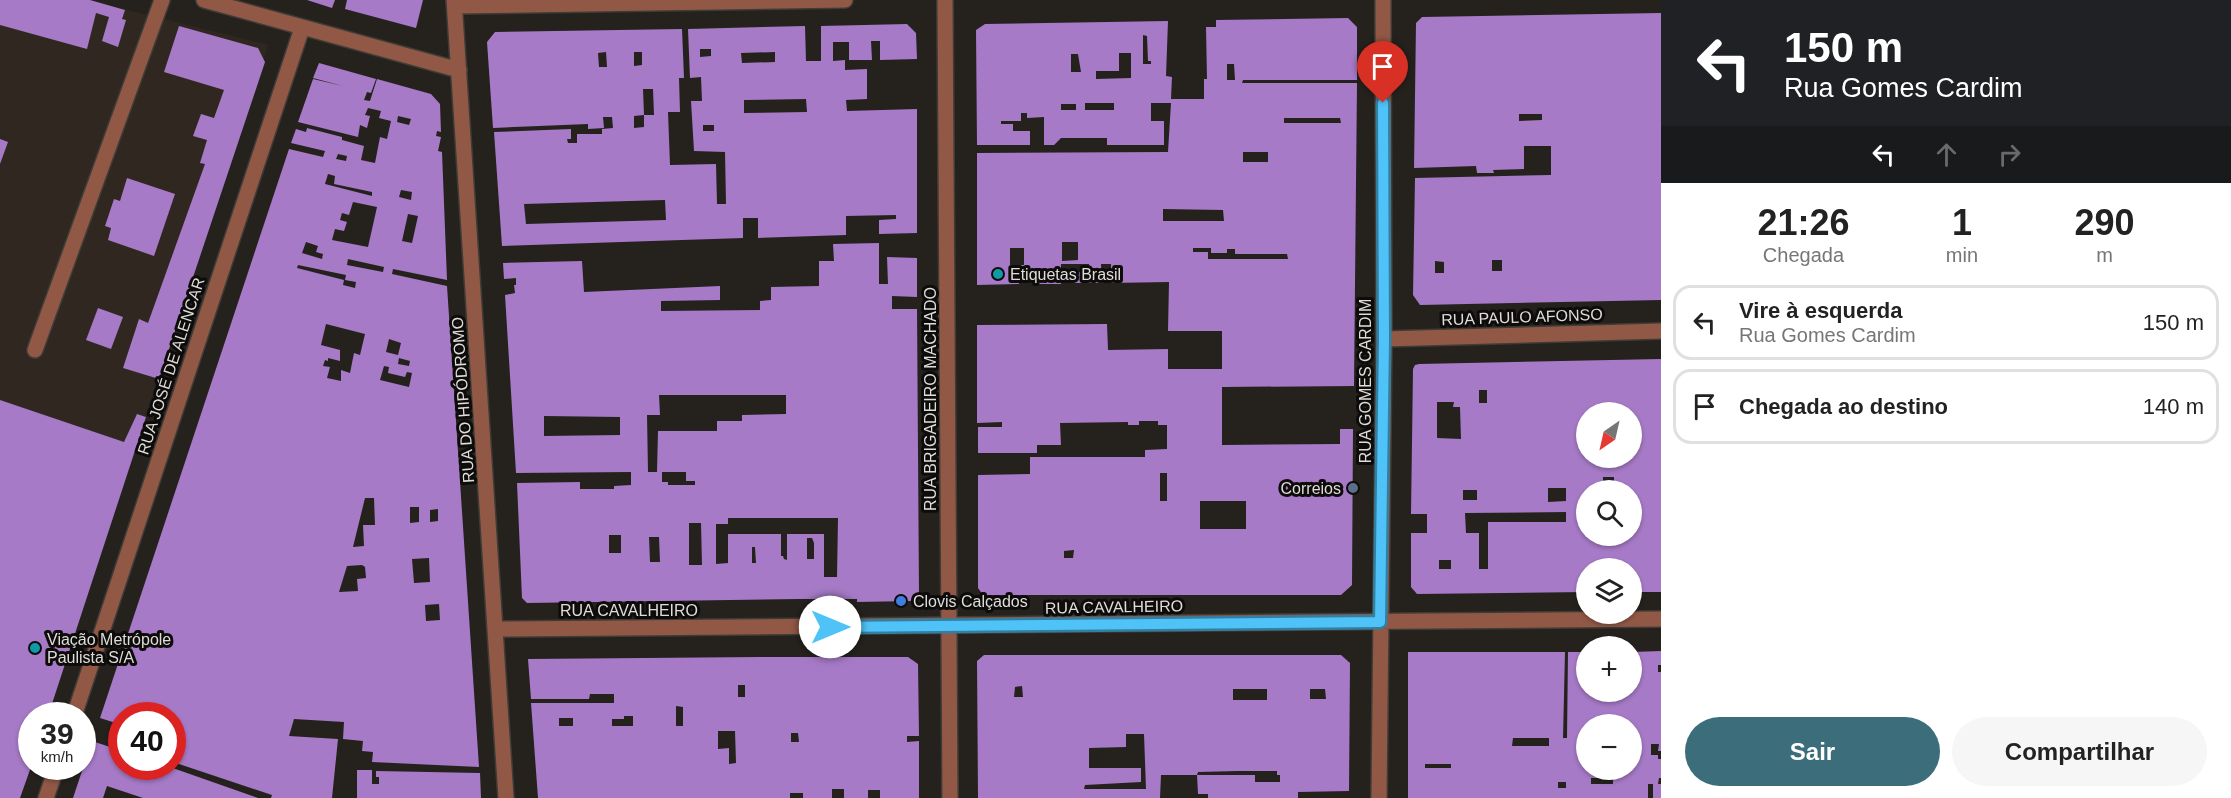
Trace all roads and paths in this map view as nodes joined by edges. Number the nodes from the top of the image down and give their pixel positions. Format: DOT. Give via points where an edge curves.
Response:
graph roads {
  1 [pos="162,0"];
  2 [pos="204,0"];
  3 [pos="845,0"];
  4 [pos="945,0"];
  5 [pos="1383,0"];
  6 [pos="455,3"];
  7 [pos="302,28"];
  8 [pos="459,70"];
  9 [pos="1661,331"];
  10 [pos="1384,339"];
  11 [pos="34,350"];
  12 [pos="1661,619"];
  13 [pos="1380,622"];
  14 [pos="949,626"];
  15 [pos="496,629"];
  16 [pos="79,702"];
  17 [pos="52,780"];
  18 [pos="46,798"];
  19 [pos="507,798"];
  20 [pos="950,798"];
  21 [pos="1379,798"];
  1 -- 11 [label="street"];
  2 -- 7 [label="street"];
  3 -- 6 [label="street"];
  4 -- 14 [label="street, RUA BRIGADEIRO MACHADO"];
  5 -- 10 [label="street, RUA GOMES CARDIM"];
  6 -- 8 [label="street, RUA DO HIPÓDROMO"];
  7 -- 8 [label="street"];
  7 -- 16 [label="street, RUA JOSÉ DE ALENCAR"];
  8 -- 15 [label="street, RUA DO HIPÓDROMO"];
  9 -- 10 [label="street, RUA PAULO AFONSO"];
  10 -- 13 [label="street, RUA GOMES CARDIM"];
  12 -- 13 [label="street, RUA CAVALHEIRO"];
  13 -- 14 [label="street, RUA CAVALHEIRO"];
  13 -- 21 [label="street, RUA GOMES CARDIM"];
  14 -- 15 [label="street, RUA CAVALHEIRO"];
  14 -- 20 [label="street, RUA BRIGADEIRO MACHADO"];
  15 -- 19 [label="street, RUA DO HIPÓDROMO"];
  17 -- 18 [label="street"];
}
